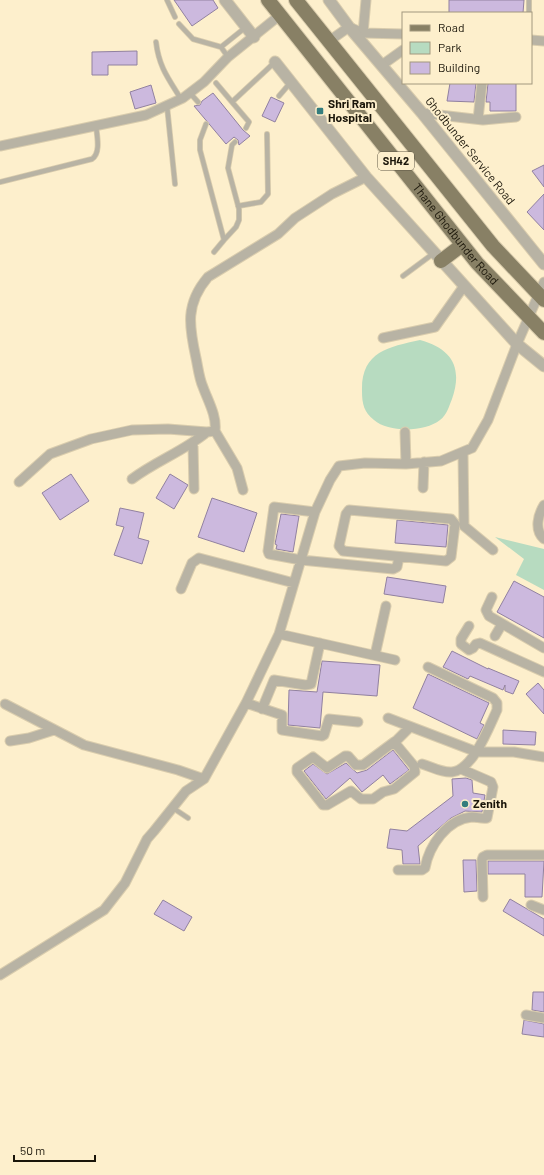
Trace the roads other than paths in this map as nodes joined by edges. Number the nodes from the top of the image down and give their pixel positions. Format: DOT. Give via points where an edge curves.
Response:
graph roads {
  1 [pos="167,0"];
  2 [pos="225,0"];
  3 [pos="268,0"];
  4 [pos="296,0"];
  5 [pos="329,0"];
  6 [pos="366,0"];
  7 [pos="529,0"];
  8 [pos="529,12"];
  9 [pos="280,15"];
  10 [pos="175,17"];
  11 [pos="179,24"];
  12 [pos="246,27"];
  13 [pos="349,28"];
  14 [pos="363,33"];
  15 [pos="402,34"];
  16 [pos="254,37"];
  17 [pos="532,40"];
  18 [pos="329,41"];
  19 [pos="544,41"];
  20 [pos="156,42"];
  21 [pos="221,47"];
  22 [pos="402,51"];
  23 [pos="228,57"];
  24 [pos="275,62"];
  25 [pos="382,66"];
  26 [pos="291,82"];
  27 [pos="216,83"];
  28 [pos="482,84"];
  29 [pos="190,93"];
  30 [pos="279,96"];
  31 [pos="181,99"];
  32 [pos="198,102"];
  33 [pos="232,102"];
  34 [pos="167,106"];
  35 [pos="422,113"];
  36 [pos="516,117"];
  37 [pos="478,119"];
  38 [pos="206,124"];
  39 [pos="96,126"];
  40 [pos="246,128"];
  41 [pos="267,134"];
  42 [pos="232,143"];
  43 [pos="0,146"];
  44 [pos="366,177"];
  45 [pos="0,182"];
  46 [pos="174,184"];
  47 [pos="238,206"];
  48 [pos="224,240"];
  49 [pos="462,245"];
  50 [pos="214,252"];
  51 [pos="438,257"];
  52 [pos="543,259"];
  53 [pos="403,276"];
  54 [pos="464,286"];
  55 [pos="542,292"];
  56 [pos="530,318"];
  57 [pos="544,333"];
  58 [pos="383,338"];
  59 [pos="517,344"];
  60 [pos="544,366"];
  61 [pos="211,432"];
  62 [pos="405,432"];
  63 [pos="193,444"];
  64 [pos="463,452"];
  65 [pos="424,462"];
  66 [pos="406,464"];
  67 [pos="132,479"];
  68 [pos="19,482"];
  69 [pos="423,488"];
  70 [pos="194,489"];
  71 [pos="243,490"];
  72 [pos="544,505"];
  73 [pos="315,512"];
  74 [pos="544,539"];
  75 [pos="493,550"];
  76 [pos="399,557"];
  77 [pos="301,560"];
  78 [pos="294,583"];
  79 [pos="181,588"];
  80 [pos="492,597"];
  81 [pos="386,606"];
  82 [pos="502,624"];
  83 [pos="469,626"];
  84 [pos="279,634"];
  85 [pos="495,636"];
  86 [pos="320,643"];
  87 [pos="544,648"];
  88 [pos="375,655"];
  89 [pos="395,660"];
  90 [pos="428,667"];
  91 [pos="544,672"];
  92 [pos="246,703"];
  93 [pos="5,704"];
  94 [pos="262,708"];
  95 [pos="388,718"];
  96 [pos="358,722"];
  97 [pos="410,726"];
  98 [pos="54,730"];
  99 [pos="10,741"];
  100 [pos="394,742"];
  101 [pos="477,752"];
  102 [pos="544,757"];
  103 [pos="422,764"];
  104 [pos="462,768"];
  105 [pos="204,779"];
  106 [pos="173,808"];
  107 [pos="188,818"];
  108 [pos="544,855"];
  109 [pos="398,870"];
  110 [pos="483,897"];
  111 [pos="531,905"];
  112 [pos="544,910"];
  113 [pos="0,975"];
  114 [pos="526,1015"];
  115 [pos="544,1018"];
  1 -- 10 [label="lane"];
  2 -- 12 [label="street"];
  3 -- 9 [label="main road, Thane Ghodbunder Road / SH42"];
  4 -- 18 [label="main road, Thane Ghodbunder Road / SH42"];
  5 -- 13 [label="street, Ghodbunder Service Road"];
  6 -- 14 [label="street"];
  7 -- 8 [label="lane"];
  9 -- 16 [label="street"];
  9 -- 49 [label="main road, Thane Ghodbunder Road / SH42"];
  11 -- 21 [label="lane" via="193,39"];
  12 -- 16 [label="street"];
  12 -- 21 [label="lane"];
  13 -- 14 [label="street"];
  13 -- 18 [label="street"];
  13 -- 25 [label="street, Ghodbunder Service Road"];
  14 -- 15 [label="street"];
  16 -- 23 [label="street"];
  17 -- 19 [label="street"];
  18 -- 55 [label="main road, Thane Ghodbunder Road / SH42" via="494,246"];
  20 -- 31 [label="lane" via="158,59"];
  21 -- 23 [label="lane"];
  22 -- 25 [label="street"];
  23 -- 29 [label="street"];
  24 -- 26 [label="street"];
  24 -- 33 [label="lane"];
  25 -- 35 [label="street, Ghodbunder Service Road"];
  26 -- 30 [label="lane"];
  26 -- 44 [label="street"];
  27 -- 33 [label="lane"];
  28 -- 37 [label="street"];
  29 -- 31 [label="street"];
  29 -- 32 [label="lane"];
  31 -- 34 [label="street"];
  33 -- 40 [label="lane" via="249,122"];
  34 -- 39 [label="street" via="146,115"];
  34 -- 46 [label="lane"];
  35 -- 37 [label="street"];
  35 -- 52 [label="street, Ghodbunder Service Road"];
  36 -- 37 [label="street"];
  38 -- 48 [label="lane" via="200,140 200,150"];
  39 -- 43 [label="street"];
  39 -- 45 [label="lane" via="97,152 92,159"];
  41 -- 47 [label="lane" via="268,194 261,202"];
  42 -- 47 [label="lane" via="228,168"];
  44 -- 51 [label="street"];
  44 -- 61 [label="street" via="332,194 295,218 278,234 208,277 200,287 191,307 189,326 202,383 216,422"];
  47 -- 48 [label="lane" via="239,220"];
  48 -- 50 [label="lane"];
  49 -- 51 [label="main road"];
  49 -- 56 [label="main road, Thane Ghodbunder Road / SH42"];
  51 -- 53 [label="lane"];
  51 -- 54 [label="street"];
  54 -- 58 [label="street" via="435,327"];
  54 -- 59 [label="street"];
  55 -- 56 [label="street"];
  56 -- 57 [label="main road, Thane Ghodbunder Road / SH42"];
  56 -- 59 [label="street"];
  59 -- 60 [label="street"];
  59 -- 64 [label="street" via="488,420 472,448"];
  61 -- 63 [label="street"];
  61 -- 68 [label="street" via="168,428 132,430 91,439 50,454"];
  61 -- 71 [label="street" via="237,468"];
  62 -- 66 [label="street"];
  63 -- 67 [label="street" via="148,467"];
  63 -- 70 [label="street"];
  64 -- 65 [label="street" via="441,461"];
  64 -- 75 [label="street" via="464,526"];
  65 -- 66 [label="street"];
  65 -- 69 [label="street"];
  66 -- 73 [label="street" via="339,466"];
  72 -- 74 [label="street" via="538,526 539,534"];
  73 -- 77 [label="street"];
  73 -- 77 [label="street" via="276,506 273,509 268,551 270,554"];
  76 -- 76 [label="street" via="449,560 454,521 348,510 340,550"];
  76 -- 77 [label="street" via="398,567 393,569"];
  77 -- 78 [label="street"];
  78 -- 79 [label="street" via="199,558 192,563"];
  78 -- 84 [label="street"];
  80 -- 82 [label="street" via="486,610 489,616"];
  81 -- 88 [label="street"];
  82 -- 85 [label="street"];
  82 -- 87 [label="street"];
  83 -- 91 [label="street" via="461,639 464,647 469,650 480,643"];
  84 -- 86 [label="street"];
  84 -- 92 [label="street"];
  86 -- 88 [label="street"];
  86 -- 94 [label="street" via="311,684 274,680"];
  88 -- 89 [label="street"];
  90 -- 101 [label="street" via="493,698 497,703 497,710"];
  92 -- 94 [label="street"];
  92 -- 105 [label="street"];
  93 -- 98 [label="street"];
  94 -- 96 [label="street" via="282,715 282,730 322,736 329,719"];
  95 -- 97 [label="street"];
  97 -- 100 [label="street"];
  97 -- 101 [label="street"];
  98 -- 99 [label="street"];
  98 -- 105 [label="street" via="84,744"];
  100 -- 100 [label="street" via="363,764 356,765 345,756 327,768 313,757 297,768 297,772 323,805 351,791 361,799 373,799 383,792 394,789 415,772 414,766"];
  101 -- 102 [label="street" via="514,752"];
  101 -- 104 [label="street"];
  103 -- 104 [label="street" via="444,772 454,772"];
  104 -- 109 [label="street" via="491,782 493,787 488,818 471,817 460,820 447,828 430,848 425,868"];
  105 -- 106 [label="street" via="186,791"];
  106 -- 107 [label="lane"];
  106 -- 113 [label="street" via="147,839 125,883 104,910"];
  108 -- 110 [label="street" via="483,857"];
  111 -- 112 [label="street"];
  114 -- 115 [label="street"];
}
